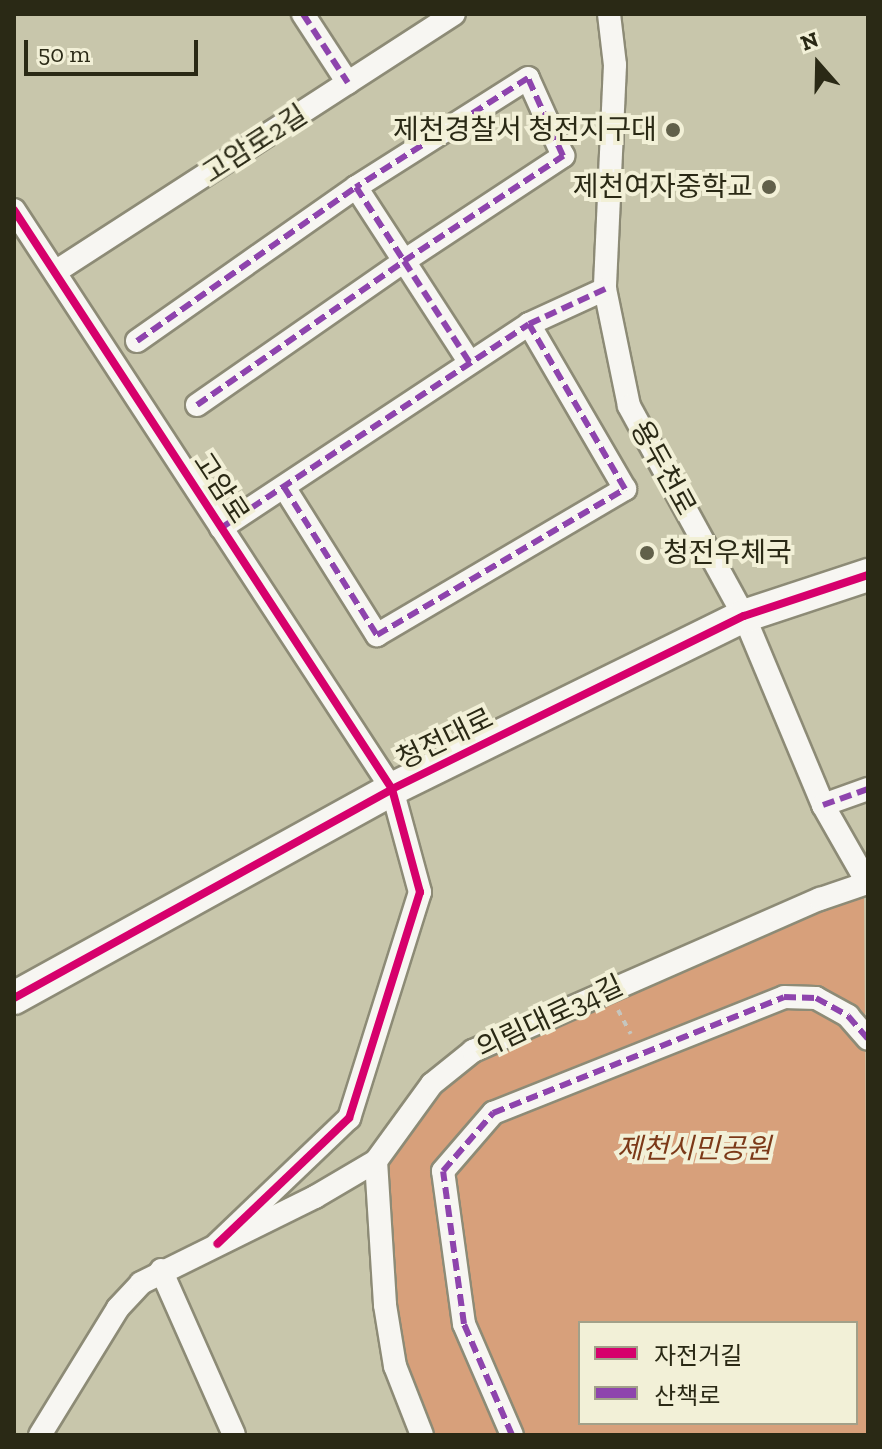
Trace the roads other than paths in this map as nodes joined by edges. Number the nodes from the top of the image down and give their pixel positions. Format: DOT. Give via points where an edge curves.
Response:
graph roads {
  1 [pos="303,14"];
  2 [pos="454,14"];
  3 [pos="609,14"];
  4 [pos="622,14"];
  5 [pos="615,65"];
  6 [pos="348,83"];
  7 [pos="356,187"];
  8 [pos="14,210"];
  9 [pos="404,261"];
  10 [pos="55,272"];
  11 [pos="605,289"];
  12 [pos="529,324"];
  13 [pos="137,341"];
  14 [pos="470,363"];
  15 [pos="197,405"];
  16 [pos="284,487"];
  17 [pos="221,528"];
  18 [pos="868,575"];
  19 [pos="744,616"];
  20 [pos="392,789"];
  21 [pos="868,789"];
  22 [pos="823,805"];
  23 [pos="867,884"];
  24 [pos="14,998"];
  25 [pos="868,1039"];
  26 [pos="376,1161"];
  27 [pos="217,1244"];
  28 [pos="161,1270"];
  29 [pos="40,1435"];
  30 [pos="234,1435"];
  31 [pos="422,1435"];
  32 [pos="512,1435"];
  1 -- 6 [label="street"];
  2 -- 6 [label="street, 고암로2길"];
  3 -- 5 [label="street, 용두천로"];
  4 -- 5 [label="street"];
  5 -- 11 [label="street, 용두천로"];
  6 -- 10 [label="street, 고암로2길"];
  7 -- 9 [label="street"];
  7 -- 9 [label="street" via="528,78 563,156"];
  7 -- 13 [label="street"];
  8 -- 10 [label="street, 고암로"];
  9 -- 14 [label="street"];
  9 -- 15 [label="street"];
  10 -- 17 [label="street, 고암로"];
  11 -- 12 [label="street"];
  11 -- 19 [label="street, 용두천로" via="629,406"];
  12 -- 14 [label="street"];
  12 -- 16 [label="street" via="625,489 377,635"];
  14 -- 16 [label="street"];
  16 -- 17 [label="street"];
  17 -- 20 [label="street, 고암로"];
  18 -- 19 [label="street, 청전대로"];
  19 -- 20 [label="street, 청전대로"];
  19 -- 22 [label="street, 용두천로"];
  20 -- 24 [label="street, 청전대로"];
  20 -- 27 [label="street, 고암로" via="420,892 349,1118"];
  21 -- 22 [label="street"];
  22 -- 23 [label="street, 용두천로"];
  23 -- 26 [label="street, 의림대로34길" via="498,1038 444,1071 397,1125"];
  25 -- 32 [label="street" via="848,1016 816,998 784,997 493,1113 443,1171 464,1324"];
  26 -- 27 [label="street, 의림대로34길"];
  26 -- 31 [label="street" via="385,1305 395,1366"];
  27 -- 28 [label="street, 의림대로34길"];
  28 -- 29 [label="street, 의림대로34길" via="118,1308"];
  28 -- 30 [label="street"];
}
